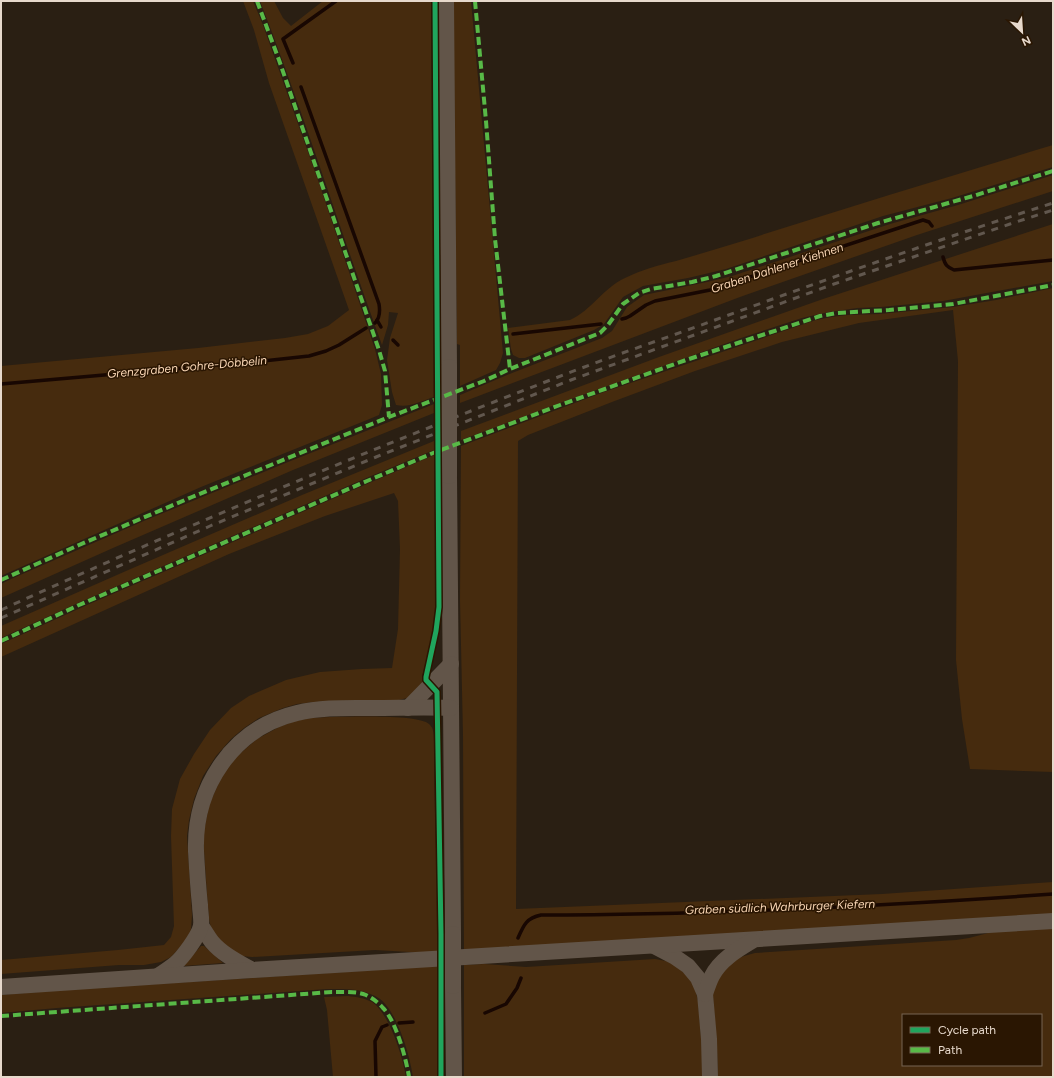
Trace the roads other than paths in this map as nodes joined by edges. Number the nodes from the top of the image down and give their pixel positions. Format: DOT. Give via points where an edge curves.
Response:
graph roads {
  1 [pos="446,1"];
  2 [pos="451,664"];
  3 [pos="408,708"];
  4 [pos="451,708"];
  5 [pos="1053,921"];
  6 [pos="201,926"];
  7 [pos="754,940"];
  8 [pos="654,946"];
  9 [pos="252,970"];
  10 [pos="157,976"];
  11 [pos="1,987"];
  12 [pos="705,994"];
  13 [pos="454,1077"];
  14 [pos="710,1077"];
  1 -- 2 [label="main road, bridge"];
  2 -- 3 [label="main road"];
  2 -- 4 [label="main road"];
  3 -- 4 [label="main road"];
  3 -- 6 [label="main road" via="316,710 297,713 266,725 233,750 212,779 199,815 196,849"];
  4 -- 13 [label="main road, bridge"];
  5 -- 7 [label="main road"];
  6 -- 9 [label="main road" via="220,950"];
  6 -- 10 [label="main road" via="194,940 176,963"];
  7 -- 8 [label="main road"];
  7 -- 12 [label="main road" via="732,953 720,964"];
  8 -- 9 [label="main road"];
  8 -- 12 [label="main road" via="688,966 698,978"];
  9 -- 10 [label="main road"];
  10 -- 11 [label="main road"];
  12 -- 14 [label="main road"];
}
